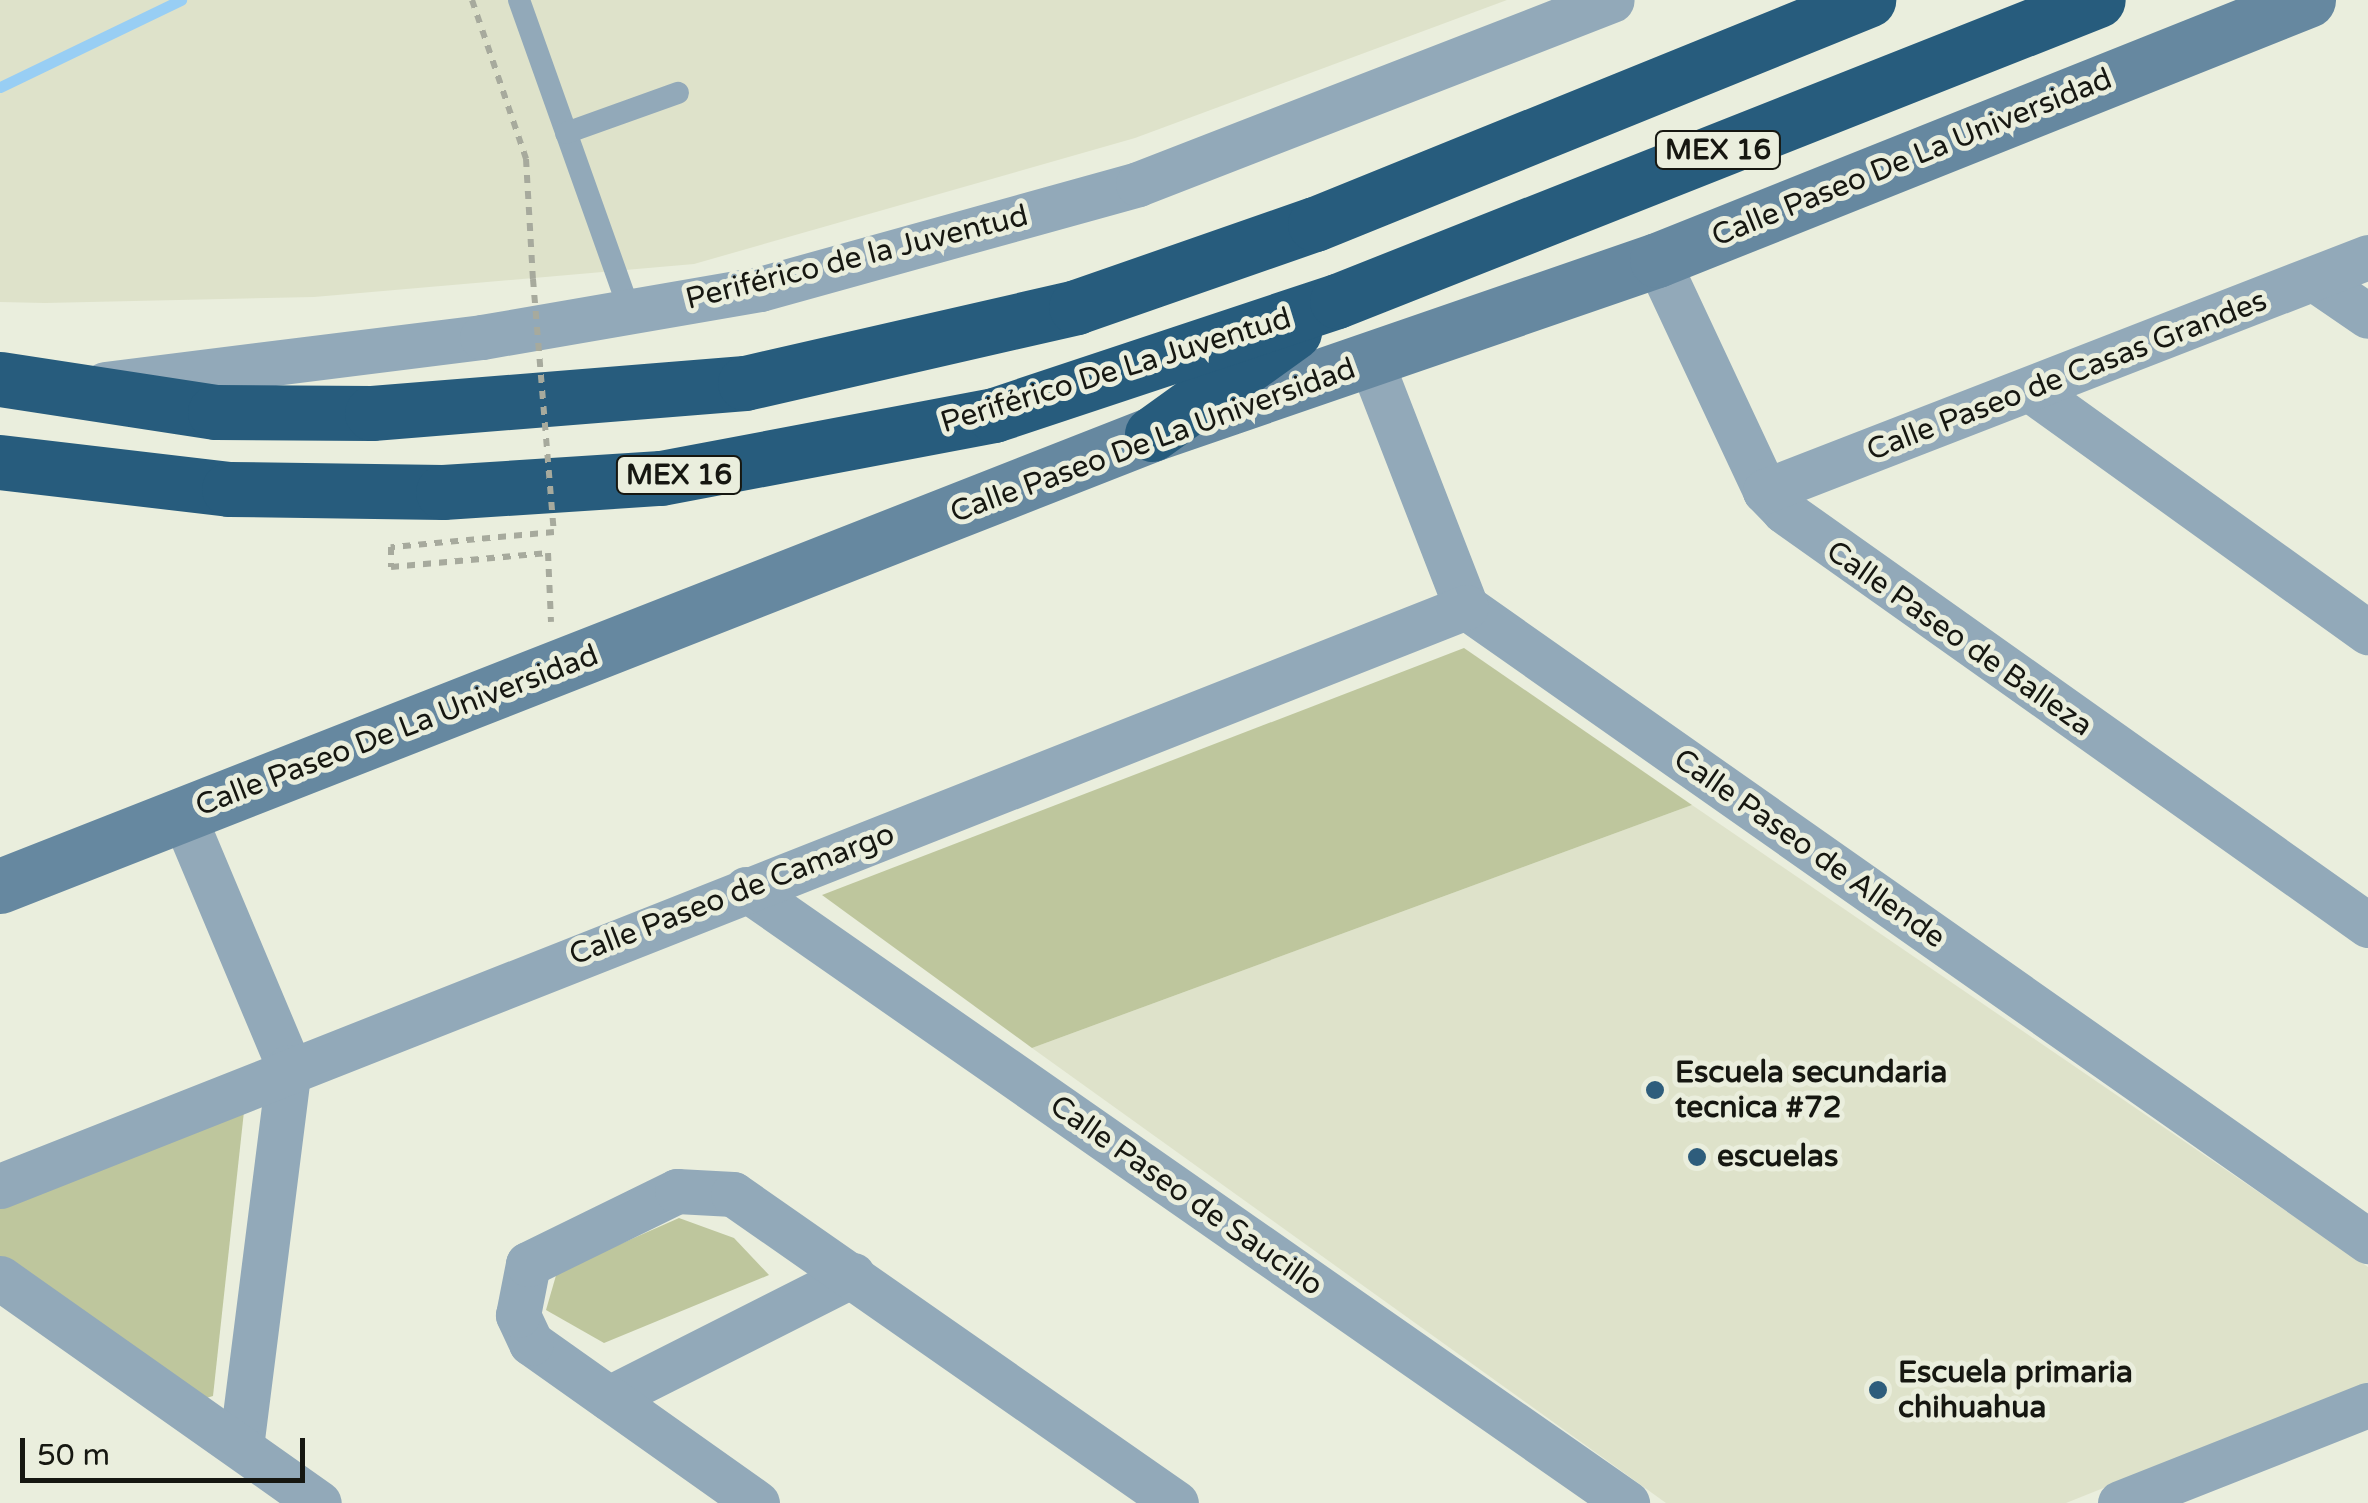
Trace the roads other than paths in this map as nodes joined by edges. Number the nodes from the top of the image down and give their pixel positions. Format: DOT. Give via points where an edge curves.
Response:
graph roads {
  1 [pos="519,0"];
  2 [pos="1612,0"];
  3 [pos="1868,0"];
  4 [pos="2098,0"];
  5 [pos="2308,0"];
  6 [pos="678,93"];
  7 [pos="566,133"];
  8 [pos="2368,257"];
  9 [pos="1657,260"];
  10 [pos="2314,279"];
  11 [pos="1337,301"];
  12 [pos="630,312"];
  13 [pos="2368,316"];
  14 [pos="1371,362"];
  15 [pos="0,379"];
  16 [pos="69,388"];
  17 [pos="2035,394"];
  18 [pos="1152,434"];
  19 [pos="0,462"];
  20 [pos="1765,491"];
  21 [pos="1466,607"];
  22 [pos="2368,632"];
  23 [pos="183,815"];
  24 [pos="0,886"];
  25 [pos="746,890"];
  26 [pos="2368,925"];
  27 [pos="290,1067"];
  28 [pos="0,1186"];
  29 [pos="2368,1241"];
  30 [pos="853,1275"];
  31 [pos="0,1278"];
  32 [pos="609,1398"];
  33 [pos="2368,1406"];
  34 [pos="241,1447"];
  35 [pos="319,1503"];
  36 [pos="756,1503"];
  37 [pos="1176,1503"];
  38 [pos="1627,1503"];
  39 [pos="2120,1503"];
  1 -- 7 [label="lane"];
  2 -- 12 [label="street, Periférico de la Juventud" via="1138,184 760,289"];
  3 -- 16 [label="highway, MEX 16" via="1315,224 1076,307 745,384 372,414 215,412"];
  4 -- 11 [label="highway, MEX 16"];
  5 -- 9 [label="street, Calle Paseo De La Universidad"];
  6 -- 7 [label="lane"];
  7 -- 12 [label="lane"];
  8 -- 10 [label="street, Calle Paseo de Casas Grandes"];
  9 -- 14 [label="street, Calle Paseo De La Universidad"];
  9 -- 20 [label="street, Calle Paseo de Balleza"];
  10 -- 13 [label="street"];
  10 -- 17 [label="street, Calle Paseo de Casas Grandes"];
  11 -- 18 [label="highway"];
  11 -- 19 [label="highway, Periférico De La Juventud / MEX 16" via="994,416 661,478 443,492 229,489"];
  12 -- 16 [label="street, Periférico de la Juventud"];
  14 -- 18 [label="street, Calle Paseo De La Universidad"];
  14 -- 21 [label="street"];
  15 -- 16 [label="highway, MEX 16"];
  17 -- 20 [label="street, Calle Paseo de Casas Grandes"];
  17 -- 22 [label="street"];
  18 -- 23 [label="street, Calle Paseo De La Universidad"];
  20 -- 26 [label="street, Calle Paseo de Balleza" via="1836,553"];
  21 -- 25 [label="street, Calle Paseo de Camargo"];
  21 -- 29 [label="street, Calle Paseo de Allende"];
  23 -- 24 [label="street, Calle Paseo De La Universidad"];
  23 -- 27 [label="street"];
  25 -- 27 [label="street, Calle Paseo de Camargo"];
  25 -- 38 [label="street, Calle Paseo de Saucillo"];
  27 -- 28 [label="street, Calle Paseo de Camargo"];
  27 -- 34 [label="street"];
  30 -- 32 [label="street"];
  30 -- 32 [label="street" via="753,1202 693,1188 528,1264 517,1298 523,1330"];
  30 -- 37 [label="street"];
  31 -- 34 [label="street"];
  32 -- 36 [label="street"];
  33 -- 39 [label="street"];
  34 -- 35 [label="street"];
}
